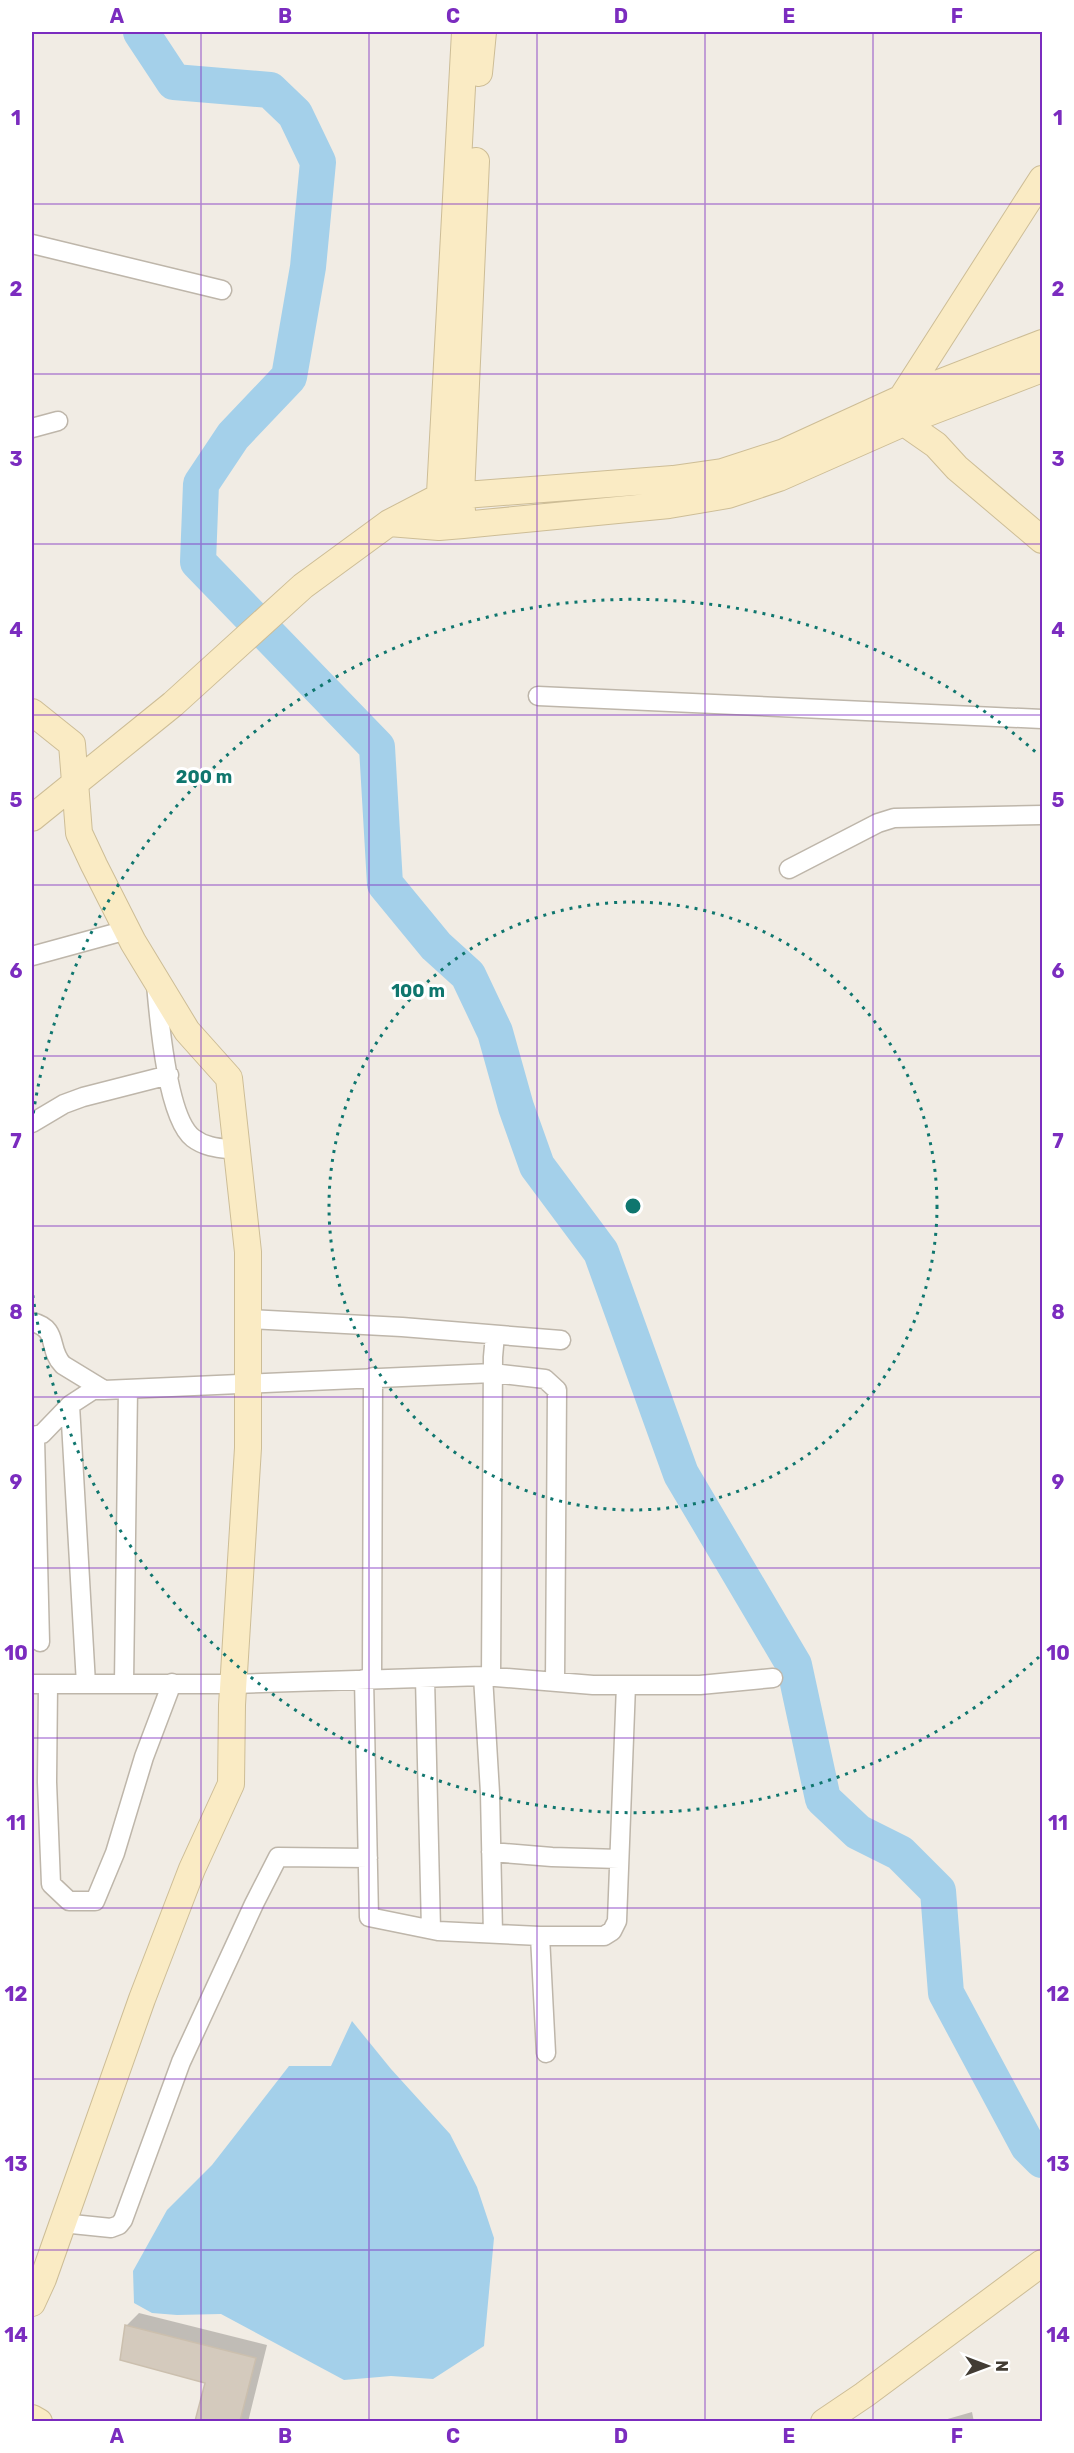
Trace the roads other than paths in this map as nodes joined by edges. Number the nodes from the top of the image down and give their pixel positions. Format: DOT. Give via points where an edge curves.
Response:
graph roads {
  1 [pos="465,32"];
  2 [pos="483,32"];
  3 [pos="1042,179"];
  4 [pos="1042,208"];
  5 [pos="32,244"];
  6 [pos="222,290"];
  7 [pos="1042,343"];
  8 [pos="1042,369"];
  9 [pos="934,386"];
  10 [pos="902,411"];
  11 [pos="931,411"];
  12 [pos="58,421"];
  13 [pos="32,428"];
  14 [pos="936,445"];
  15 [pos="450,496"];
  16 [pos="389,523"];
  17 [pos="451,526"];
  18 [pos="1042,540"];
  19 [pos="538,696"];
  20 [pos="32,712"];
  21 [pos="1042,719"];
  22 [pos="75,783"];
  23 [pos="1042,815"];
  24 [pos="32,818"];
  25 [pos="789,869"];
  26 [pos="127,930"];
  27 [pos="32,956"];
  28 [pos="156,979"];
  29 [pos="169,1075"];
  30 [pos="32,1123"];
  31 [pos="237,1150"];
  32 [pos="248,1319"];
  33 [pos="32,1322"];
  34 [pos="495,1335"];
  35 [pos="561,1340"];
  36 [pos="493,1372"];
  37 [pos="373,1377"];
  38 [pos="248,1384"];
  39 [pos="128,1389"];
  40 [pos="104,1390"];
  41 [pos="70,1405"];
  42 [pos="35,1437"];
  43 [pos="40,1642"];
  44 [pos="487,1677"];
  45 [pos="425,1678"];
  46 [pos="773,1678"];
  47 [pos="368,1679"];
  48 [pos="555,1682"];
  49 [pos="124,1683"];
  50 [pos="172,1683"];
  51 [pos="40,1684"];
  52 [pos="86,1684"];
  53 [pos="234,1684"];
  54 [pos="626,1685"];
  55 [pos="491,1852"];
  56 [pos="368,1858"];
  57 [pos="619,1859"];
  58 [pos="431,1929"];
  59 [pos="493,1934"];
  60 [pos="540,1936"];
  61 [pos="546,2053"];
  62 [pos="62,2223"];
  63 [pos="1042,2263"];
  64 [pos="32,2304"];
  65 [pos="32,2418"];
  66 [pos="39,2421"];
  67 [pos="824,2421"];
  1 -- 15 [label="street"];
  2 -- 15 [label="street"];
  3 -- 10 [label="street"];
  4 -- 9 [label="street"];
  5 -- 6 [label="street"];
  7 -- 9 [label="street"];
  8 -- 11 [label="street"];
  9 -- 10 [label="street" via="913,393"];
  9 -- 11 [label="street"];
  10 -- 11 [label="street"];
  10 -- 14 [label="street"];
  10 -- 15 [label="street" via="722,472"];
  10 -- 17 [label="street" via="778,478 728,495 669,505"];
  11 -- 14 [label="street"];
  12 -- 13 [label="street"];
  14 -- 18 [label="street" via="957,468"];
  15 -- 16 [label="street"];
  15 -- 17 [label="street"];
  16 -- 17 [label="street"];
  16 -- 22 [label="street" via="303,586 173,704"];
  19 -- 21 [label="street"];
  20 -- 22 [label="street" via="72,744"];
  22 -- 24 [label="street"];
  22 -- 26 [label="street" via="79,833"];
  23 -- 25 [label="street" via="894,818"];
  26 -- 27 [label="street"];
  26 -- 28 [label="street"];
  28 -- 29 [label="street" via="160,1033"];
  28 -- 31 [label="street" via="187,1031 229,1078"];
  29 -- 30 [label="street" via="83,1097"];
  29 -- 31 [label="street" via="178,1118 192,1137 208,1147"];
  31 -- 32 [label="street" via="248,1252"];
  32 -- 34 [label="street"];
  32 -- 38 [label="street"];
  33 -- 40 [label="street" via="50,1333 63,1365"];
  34 -- 35 [label="street"];
  34 -- 36 [label="street"];
  36 -- 37 [label="street"];
  36 -- 44 [label="street"];
  36 -- 48 [label="street" via="545,1379 557,1390"];
  37 -- 38 [label="street"];
  37 -- 47 [label="street"];
  38 -- 39 [label="street"];
  38 -- 53 [label="street"];
  39 -- 40 [label="street"];
  39 -- 49 [label="street"];
  40 -- 41 [label="street" via="93,1390"];
  41 -- 42 [label="street"];
  41 -- 52 [label="street"];
  42 -- 43 [label="street"];
  44 -- 45 [label="street"];
  44 -- 48 [label="street"];
  44 -- 55 [label="street"];
  45 -- 47 [label="street"];
  45 -- 58 [label="street"];
  46 -- 54 [label="street" via="700,1685"];
  47 -- 53 [label="street"];
  47 -- 56 [label="street"];
  48 -- 54 [label="street"];
  49 -- 50 [label="street"];
  49 -- 52 [label="street"];
  50 -- 51 [label="street" via="144,1756 116,1853 95,1901 69,1901 51,1884"];
  50 -- 53 [label="street"];
  51 -- 52 [label="street"];
  53 -- 62 [label="street" via="231,1784 192,1869"];
  54 -- 57 [label="street"];
  55 -- 57 [label="street"];
  55 -- 59 [label="street"];
  56 -- 58 [label="street" via="369,1917"];
  56 -- 62 [label="street" via="279,1857 181,2062 123,2220 111,2228"];
  57 -- 60 [label="street" via="617,1921 612,1931 604,1936"];
  58 -- 59 [label="street"];
  59 -- 60 [label="street"];
  60 -- 61 [label="street"];
  62 -- 64 [label="street"];
  63 -- 67 [label="street"];
  65 -- 66 [label="street"];
}
